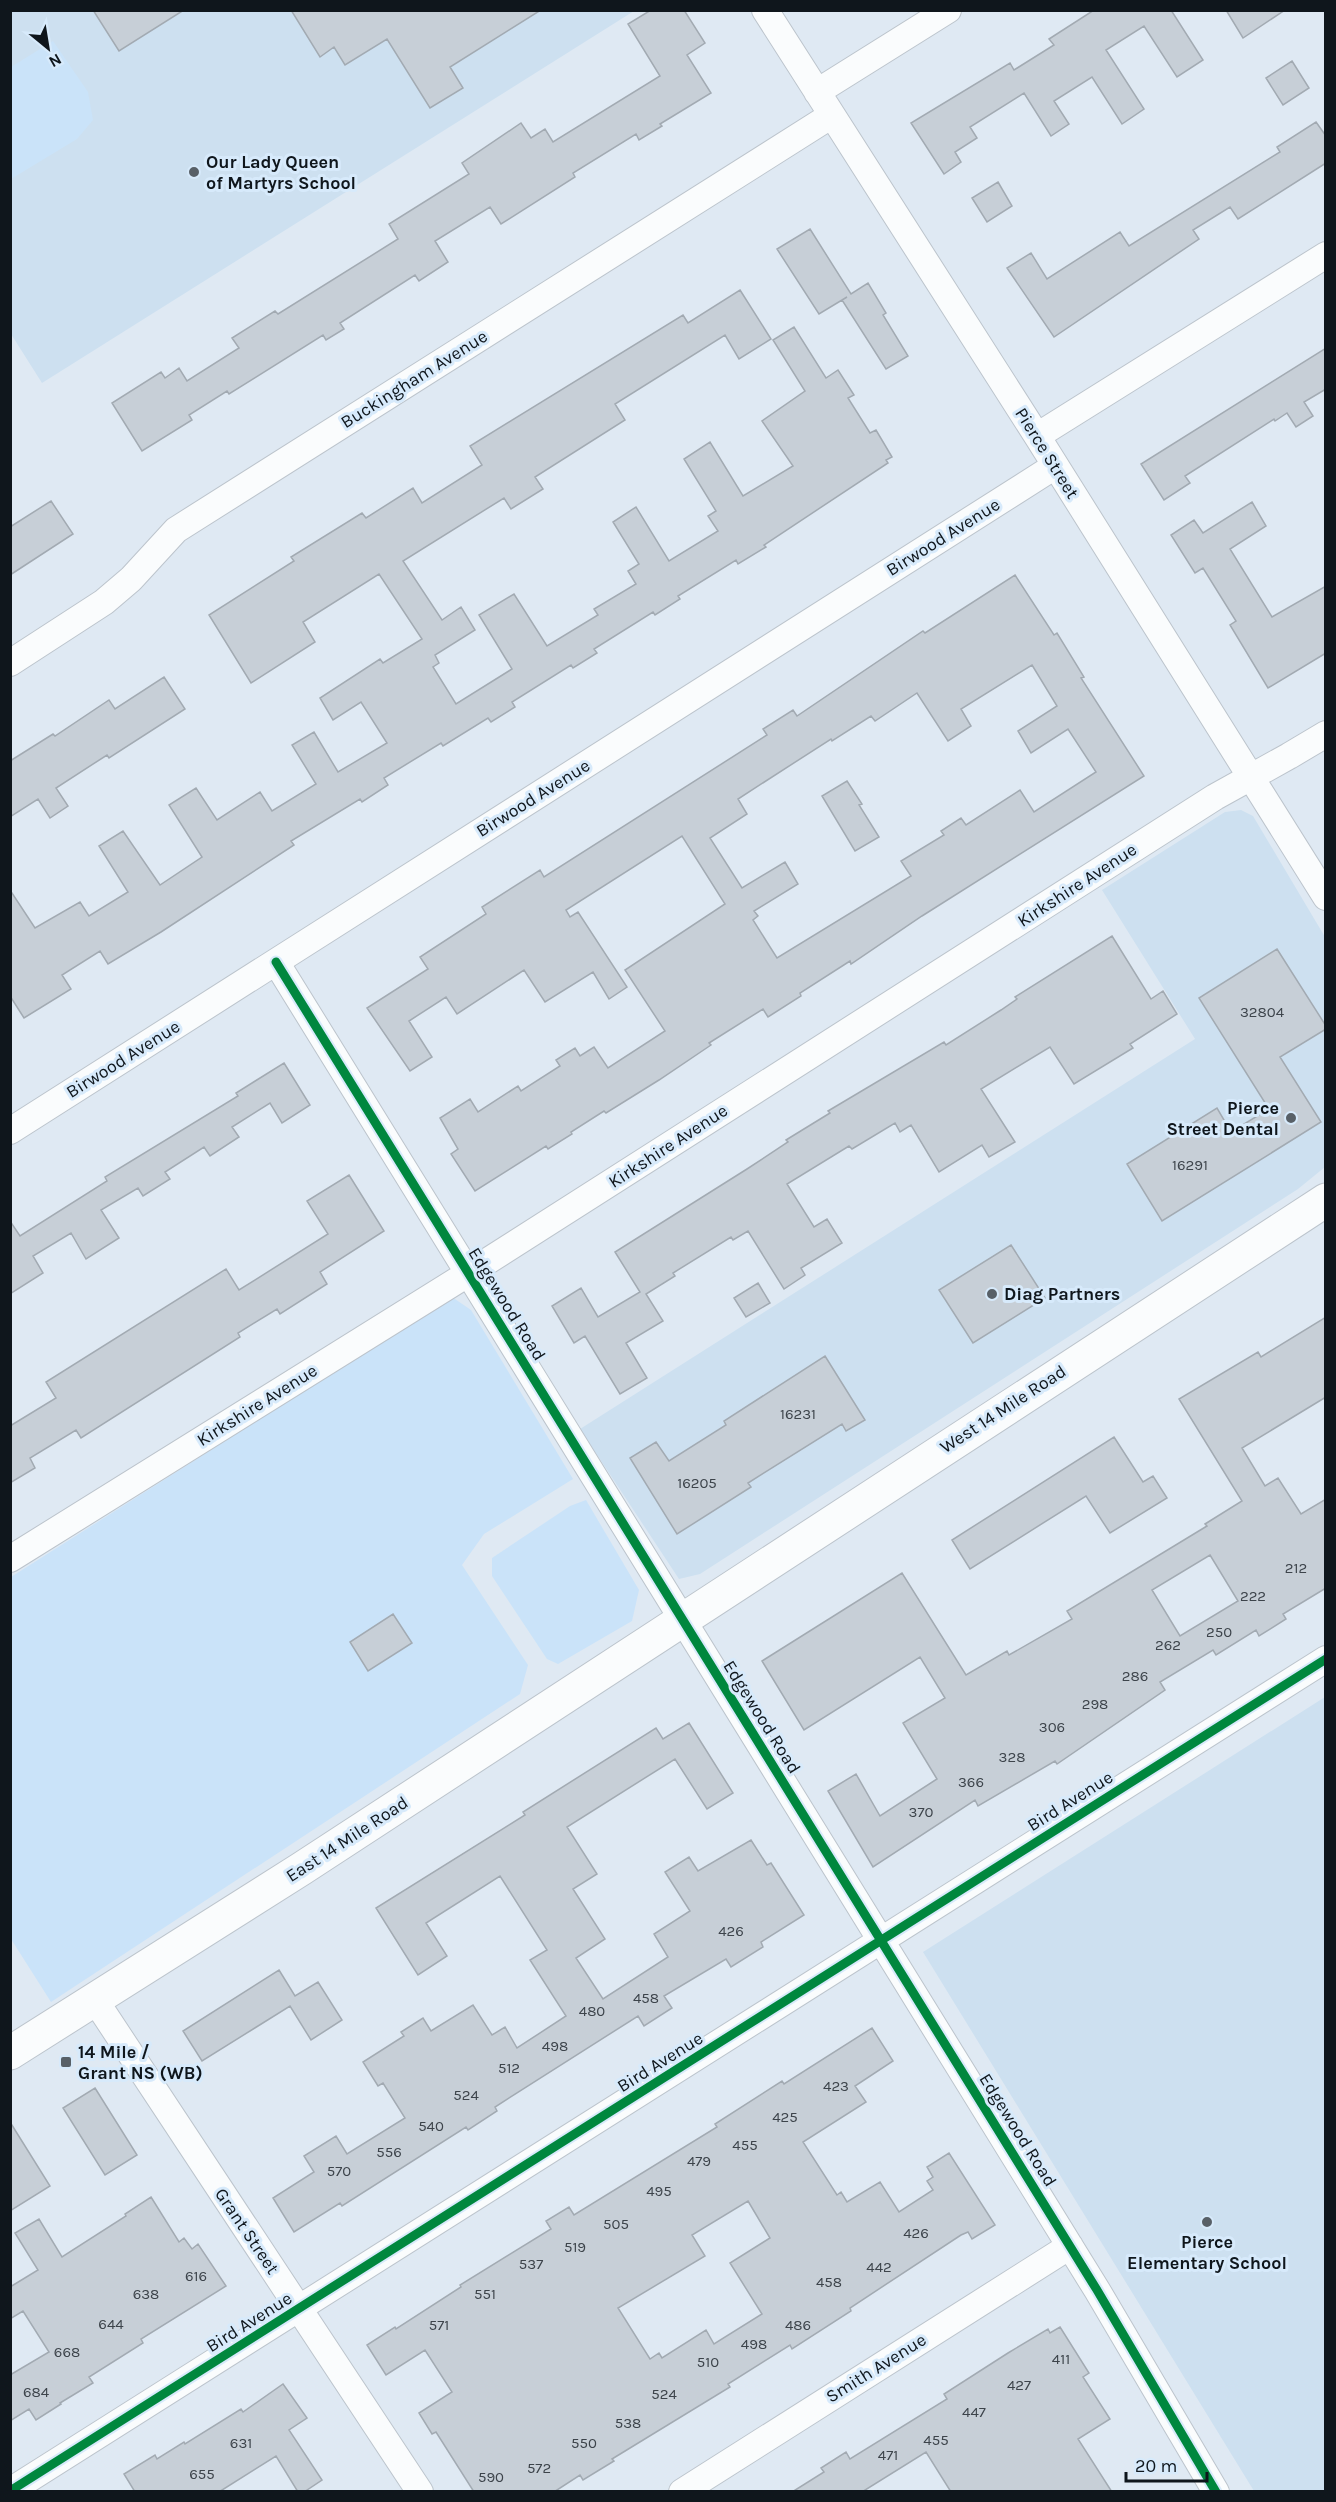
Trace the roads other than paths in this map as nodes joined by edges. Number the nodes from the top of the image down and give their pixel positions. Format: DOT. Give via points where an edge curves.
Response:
graph roads {
  1 [pos="765,10"];
  2 [pos="948,10"];
  3 [pos="817,92"];
  4 [pos="832,115"];
  5 [pos="1326,255"];
  6 [pos="1036,436"];
  7 [pos="1055,466"];
  8 [pos="10,663"];
  9 [pos="1326,734"];
  10 [pos="1250,777"];
  11 [pos="1326,897"];
  12 [pos="276,962"];
  13 [pos="10,1131"];
  14 [pos="1326,1200"];
  15 [pos="469,1273"];
  16 [pos="10,1559"];
  17 [pos="682,1620"];
  18 [pos="1326,1659"];
  19 [pos="881,1941"];
  20 [pos="95,2000"];
  21 [pos="10,2054"];
  22 [pos="1070,2246"];
  23 [pos="300,2310"];
  24 [pos="10,2491"];
  25 [pos="420,2492"];
  26 [pos="682,2492"];
  27 [pos="1216,2492"];
  1 -- 3 [label="street, Pierce Street"];
  2 -- 3 [label="street"];
  3 -- 4 [label="street, Pierce Street"];
  4 -- 6 [label="street, Pierce Street"];
  4 -- 8 [label="street, Buckingham Avenue" via="176,530 104,602"];
  5 -- 6 [label="street"];
  6 -- 7 [label="street, Pierce Street"];
  7 -- 10 [label="street, Pierce Street"];
  7 -- 12 [label="street, Birwood Avenue"];
  9 -- 10 [label="street, Kirkshire Avenue"];
  10 -- 11 [label="street, Pierce Street"];
  10 -- 15 [label="street, Kirkshire Avenue"];
  12 -- 13 [label="street, Birwood Avenue"];
  12 -- 15 [label="street, Edgewood Road"];
  14 -- 17 [label="main road, West 14 Mile Road"];
  15 -- 16 [label="street, Kirkshire Avenue"];
  15 -- 17 [label="street, Edgewood Road"];
  17 -- 19 [label="street, Edgewood Road"];
  17 -- 20 [label="main road, East 14 Mile Road"];
  18 -- 19 [label="street, Bird Avenue"];
  19 -- 22 [label="street, Edgewood Road"];
  19 -- 23 [label="street, Bird Avenue"];
  20 -- 21 [label="main road, East 14 Mile Road"];
  20 -- 23 [label="street, Grant Street"];
  22 -- 26 [label="street, Smith Avenue"];
  22 -- 27 [label="street, Edgewood Road"];
  23 -- 24 [label="street, Bird Avenue"];
  23 -- 25 [label="street, Grant Street"];
}
